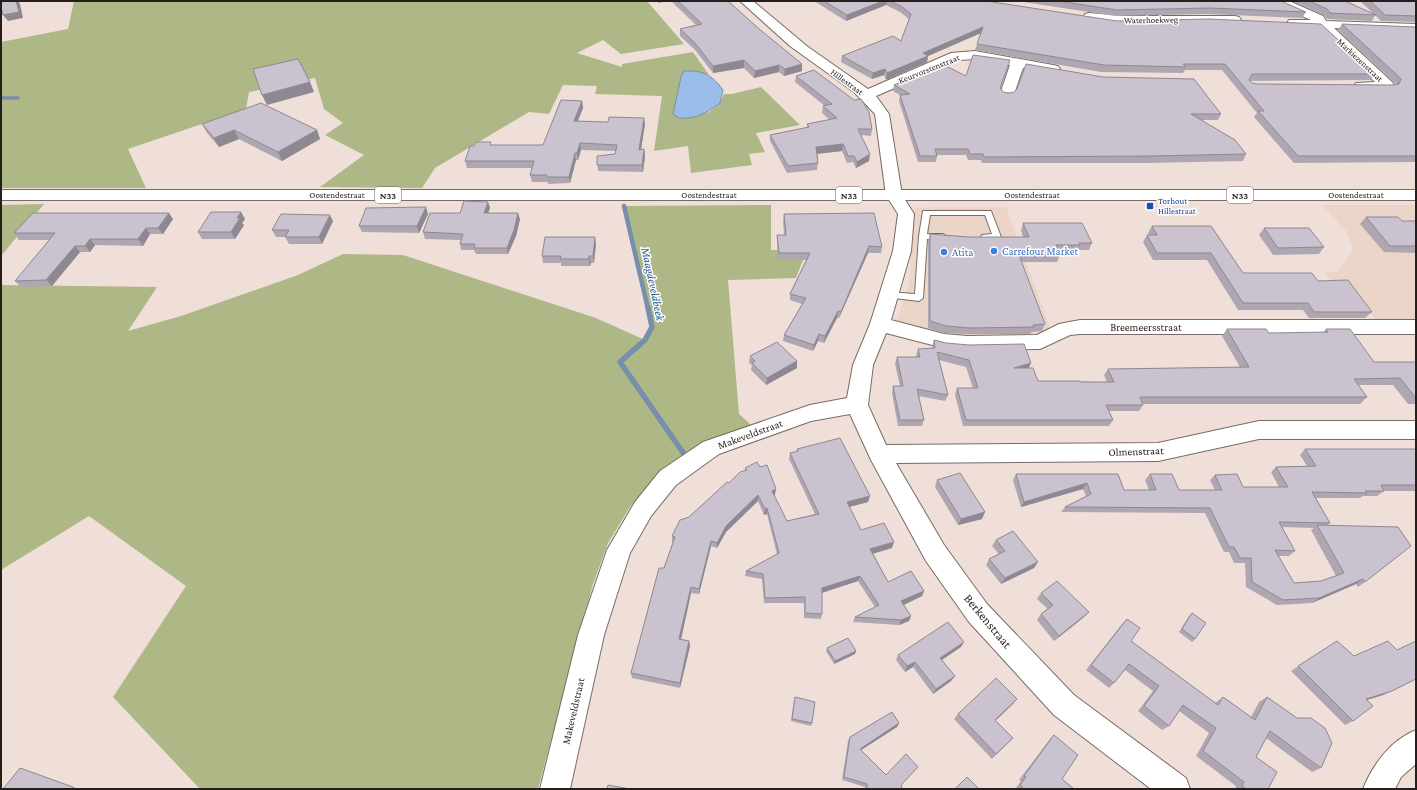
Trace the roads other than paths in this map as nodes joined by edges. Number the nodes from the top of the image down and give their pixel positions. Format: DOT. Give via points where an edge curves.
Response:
graph roads {
  1 [pos="746,1"];
  2 [pos="1279,1"];
  3 [pos="1077,15"];
  4 [pos="1250,21"];
  5 [pos="1280,22"];
  6 [pos="1322,24"];
  7 [pos="1416,28"];
  8 [pos="1018,63"];
  9 [pos="1063,71"];
  10 [pos="1349,86"];
  11 [pos="1007,94"];
  12 [pos="867,95"];
  13 [pos="1,195"];
  14 [pos="894,195"];
  15 [pos="1416,195"];
  16 [pos="923,236"];
  17 [pos="953,237"];
  18 [pos="975,237"];
  19 [pos="889,295"];
  20 [pos="880,324"];
  21 [pos="1416,327"];
  22 [pos="857,405"];
  23 [pos="1416,430"];
  24 [pos="879,454"];
  25 [pos="1416,744"];
  26 [pos="555,789"];
  27 [pos="1175,789"];
  28 [pos="1378,789"];
  1 -- 12 [label="street, Hillestraat" via="812,56"];
  2 -- 6 [label="street" via="1319,19"];
  3 -- 4 [label="street, Waterhoekweg" via="1115,20 1206,18"];
  5 -- 6 [label="street"];
  6 -- 7 [label="street"];
  6 -- 10 [label="street, Markiezenstraat" via="1388,86"];
  8 -- 9 [label="street, Keurvorstenstraat"];
  8 -- 11 [label="street"];
  8 -- 12 [label="street, Keurvorstenstraat" via="975,55 956,56"];
  12 -- 14 [label="street, Hillestraat" via="882,114"];
  13 -- 14 [label="main road, Oostendestraat / N33"];
  14 -- 15 [label="main road, Oostendestraat / N33"];
  14 -- 19 [label="street" via="906,214 902,251"];
  16 -- 17 [label="lane"];
  16 -- 18 [label="lane" via="926,213 988,213 997,237"];
  16 -- 19 [label="lane" via="919,298"];
  19 -- 20 [label="street"];
  20 -- 21 [label="street, Breemeersstraat" via="944,341 967,343 1040,342 1066,329 1080,327"];
  20 -- 22 [label="street" via="863,365"];
  22 -- 24 [label="street, Berkenstraat"];
  22 -- 26 [label="street, Makeveldstraat" via="810,413 711,448 668,478 643,509 619,550 591,635"];
  23 -- 24 [label="street, Olmenstraat" via="1259,430 1158,452"];
  24 -- 27 [label="street, Berkenstraat" via="935,553 978,614 1064,705"];
  25 -- 28 [label="street" via="1390,767"];
}
